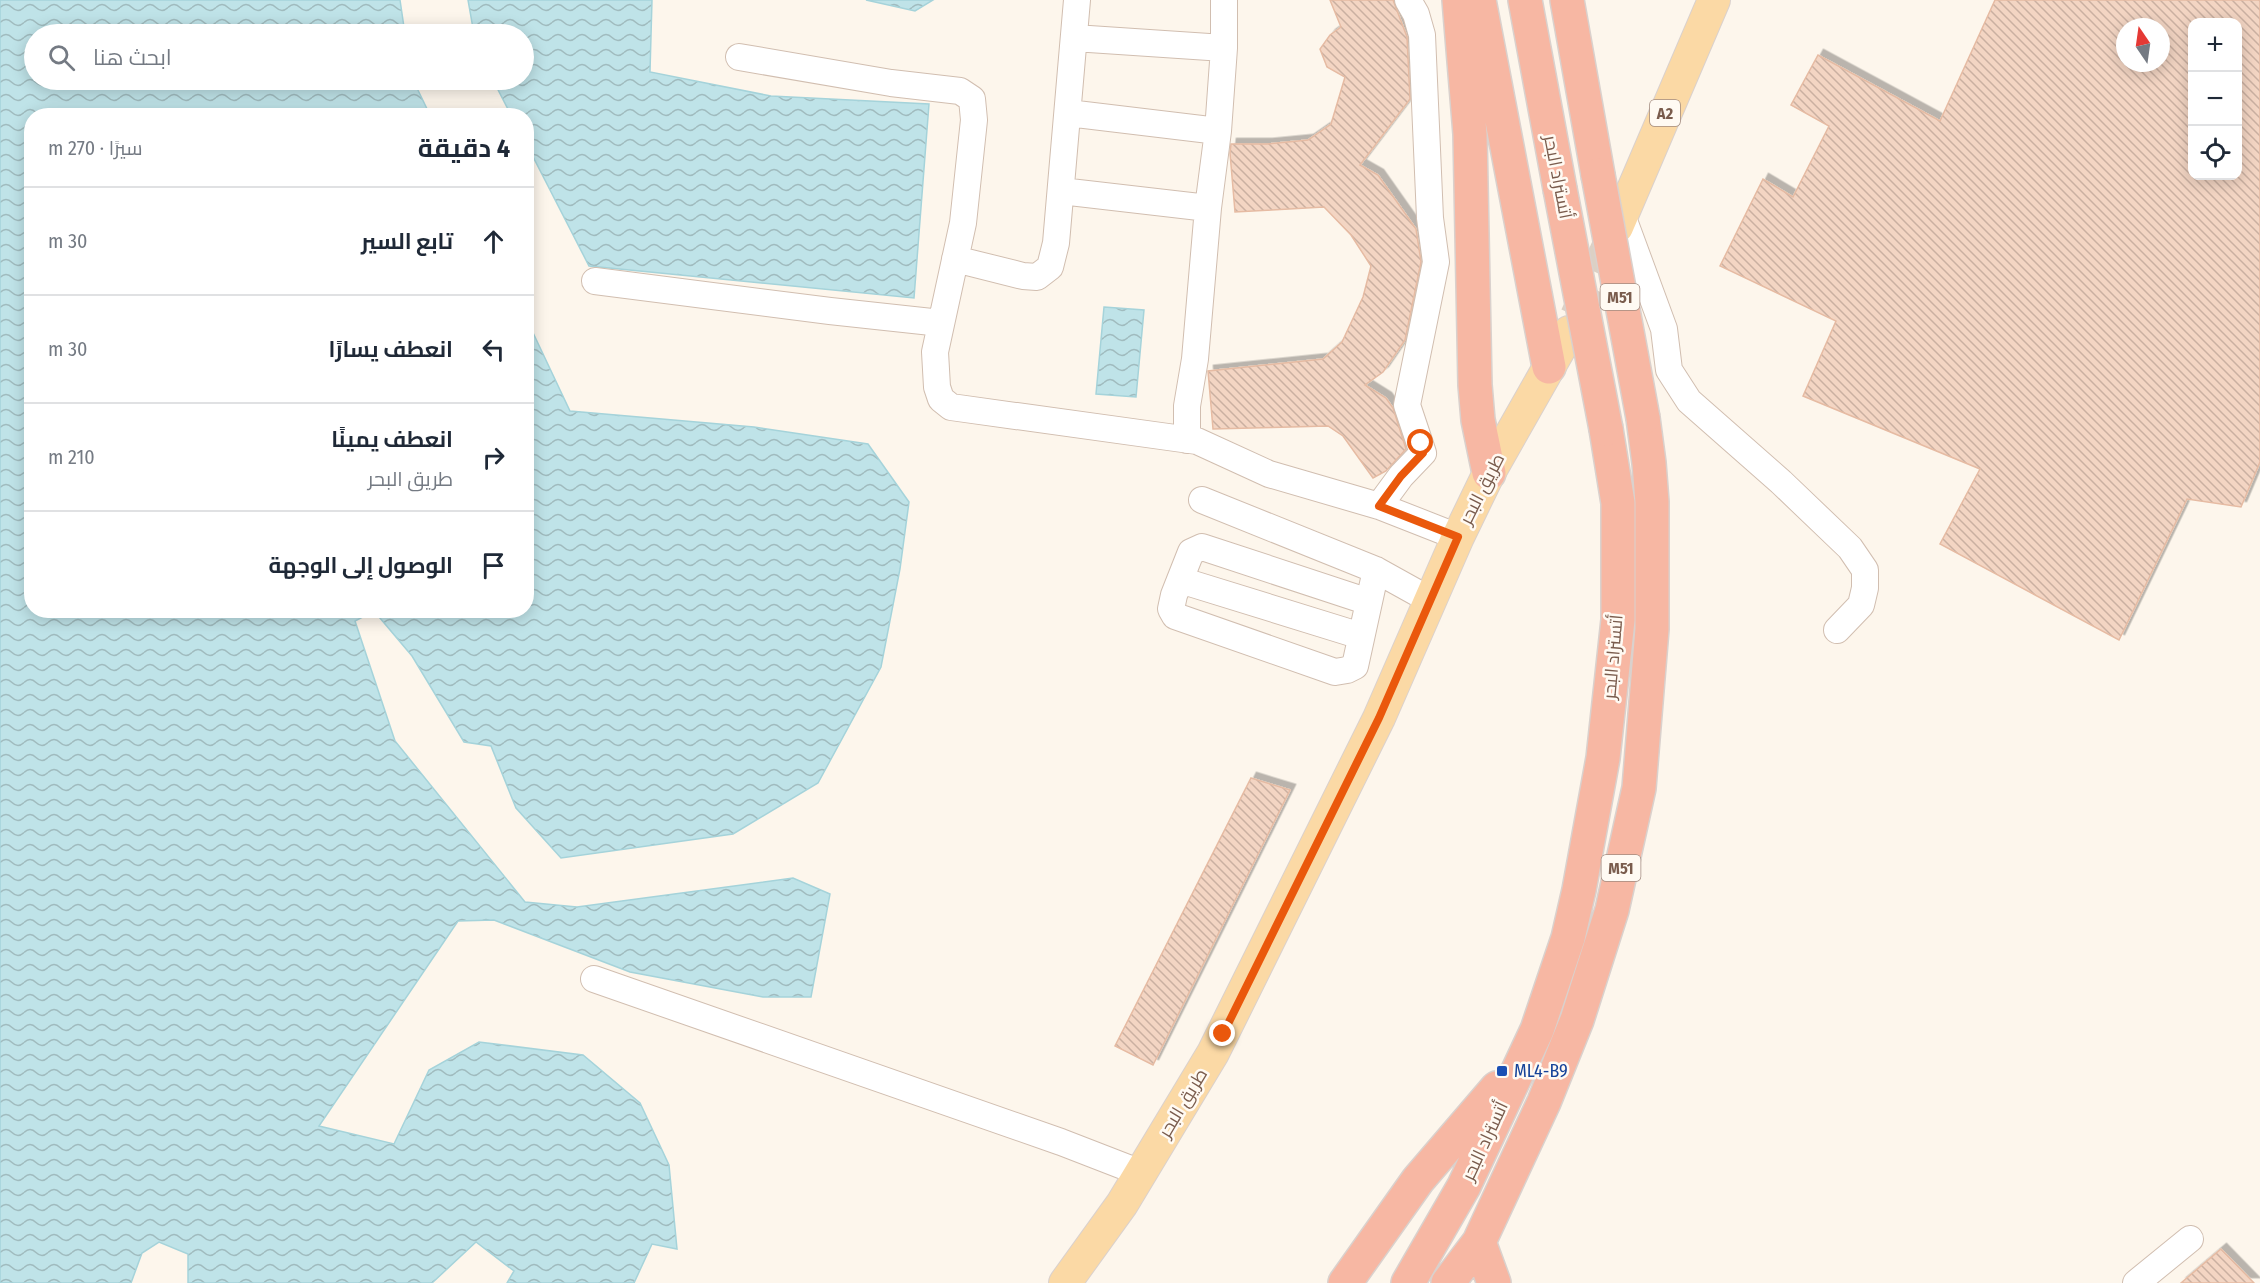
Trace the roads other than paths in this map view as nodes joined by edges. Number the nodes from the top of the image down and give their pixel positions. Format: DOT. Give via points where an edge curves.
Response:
graph roads {
  1 [pos="1077,0"];
  2 [pos="1224,0"];
  3 [pos="1408,0"];
  4 [pos="1459,0"];
  5 [pos="1479,0"];
  6 [pos="1525,0"];
  7 [pos="1567,0"];
  8 [pos="1714,0"];
  9 [pos="1074,38"];
  10 [pos="1224,48"];
  11 [pos="739,57"];
  12 [pos="1068,113"];
  13 [pos="1218,130"];
  14 [pos="1061,191"];
  15 [pos="1208,208"];
  16 [pos="1619,221"];
  17 [pos="955,259"];
  18 [pos="595,281"];
  19 [pos="941,323"];
  20 [pos="1569,332"];
  21 [pos="1549,367"];
  22 [pos="1187,440"];
  23 [pos="1489,473"];
  24 [pos="1202,500"];
  25 [pos="1379,506"];
  26 [pos="1458,537"];
  27 [pos="1376,570"];
  28 [pos="1180,580"];
  29 [pos="1430,600"];
  30 [pos="1369,602"];
  31 [pos="1837,630"];
  32 [pos="1361,636"];
  33 [pos="594,980"];
  34 [pos="1524,1057"];
  35 [pos="1141,1173"];
  36 [pos="2190,1239"];
  37 [pos="1479,1242"];
  38 [pos="1065,1283"];
  39 [pos="1345,1283"];
  40 [pos="1408,1283"];
  41 [pos="1448,1283"];
  42 [pos="1494,1283"];
  43 [pos="2136,1283"];
  1 -- 9 [label="street"];
  2 -- 10 [label="street"];
  3 -- 25 [label="street" via="1422,35 1430,218 1436,261 1407,405 1423,453"];
  4 -- 23 [label="highway" via="1470,134 1475,385"];
  5 -- 21 [label="highway"];
  6 -- 34 [label="highway, أتستراد البحر / M51, bridge" via="1618,503 1618,620 1604,758 1568,938"];
  7 -- 37 [label="highway, أتستراد البحر / M51, bridge" via="1643,418 1652,502 1652,629 1639,788 1612,910 1577,1020"];
  8 -- 16 [label="main road, A2"];
  9 -- 10 [label="street"];
  9 -- 12 [label="street"];
  10 -- 13 [label="street"];
  11 -- 17 [label="street" via="960,91 972,99 971,154"];
  12 -- 13 [label="street"];
  12 -- 14 [label="street"];
  13 -- 15 [label="street"];
  14 -- 15 [label="street"];
  14 -- 17 [label="street" via="1050,267 1037,277"];
  15 -- 22 [label="street" via="1187,406"];
  16 -- 31 [label="street" via="1664,330 1669,369 1689,400 1850,548 1865,570 1861,605"];
  17 -- 19 [label="street"];
  18 -- 19 [label="street"];
  19 -- 22 [label="street" via="934,368 941,399 951,407"];
  20 -- 21 [label="main road, طريق البحر"];
  21 -- 23 [label="main road, طريق البحر"];
  22 -- 25 [label="street" via="1269,474"];
  23 -- 26 [label="main road, طريق البحر"];
  24 -- 27 [label="street"];
  25 -- 26 [label="street"];
  26 -- 29 [label="main road, طريق البحر"];
  27 -- 29 [label="street"];
  27 -- 30 [label="street"];
  28 -- 30 [label="street" via="1191,552 1202,547"];
  28 -- 32 [label="street"];
  28 -- 32 [label="street" via="1171,609 1175,616 1335,672 1355,666"];
  29 -- 35 [label="main road, طريق البحر" via="1379,718 1214,1053"];
  30 -- 32 [label="street"];
  33 -- 35 [label="street"];
  34 -- 39 [label="highway" via="1418,1180"];
  34 -- 40 [label="highway, أتستراد البحر / M51" via="1464,1186"];
  35 -- 38 [label="main road, طريق البحر"];
  36 -- 43 [label="street"];
  37 -- 41 [label="highway, أتستراد البحر / M51"];
  37 -- 42 [label="highway"];
}
